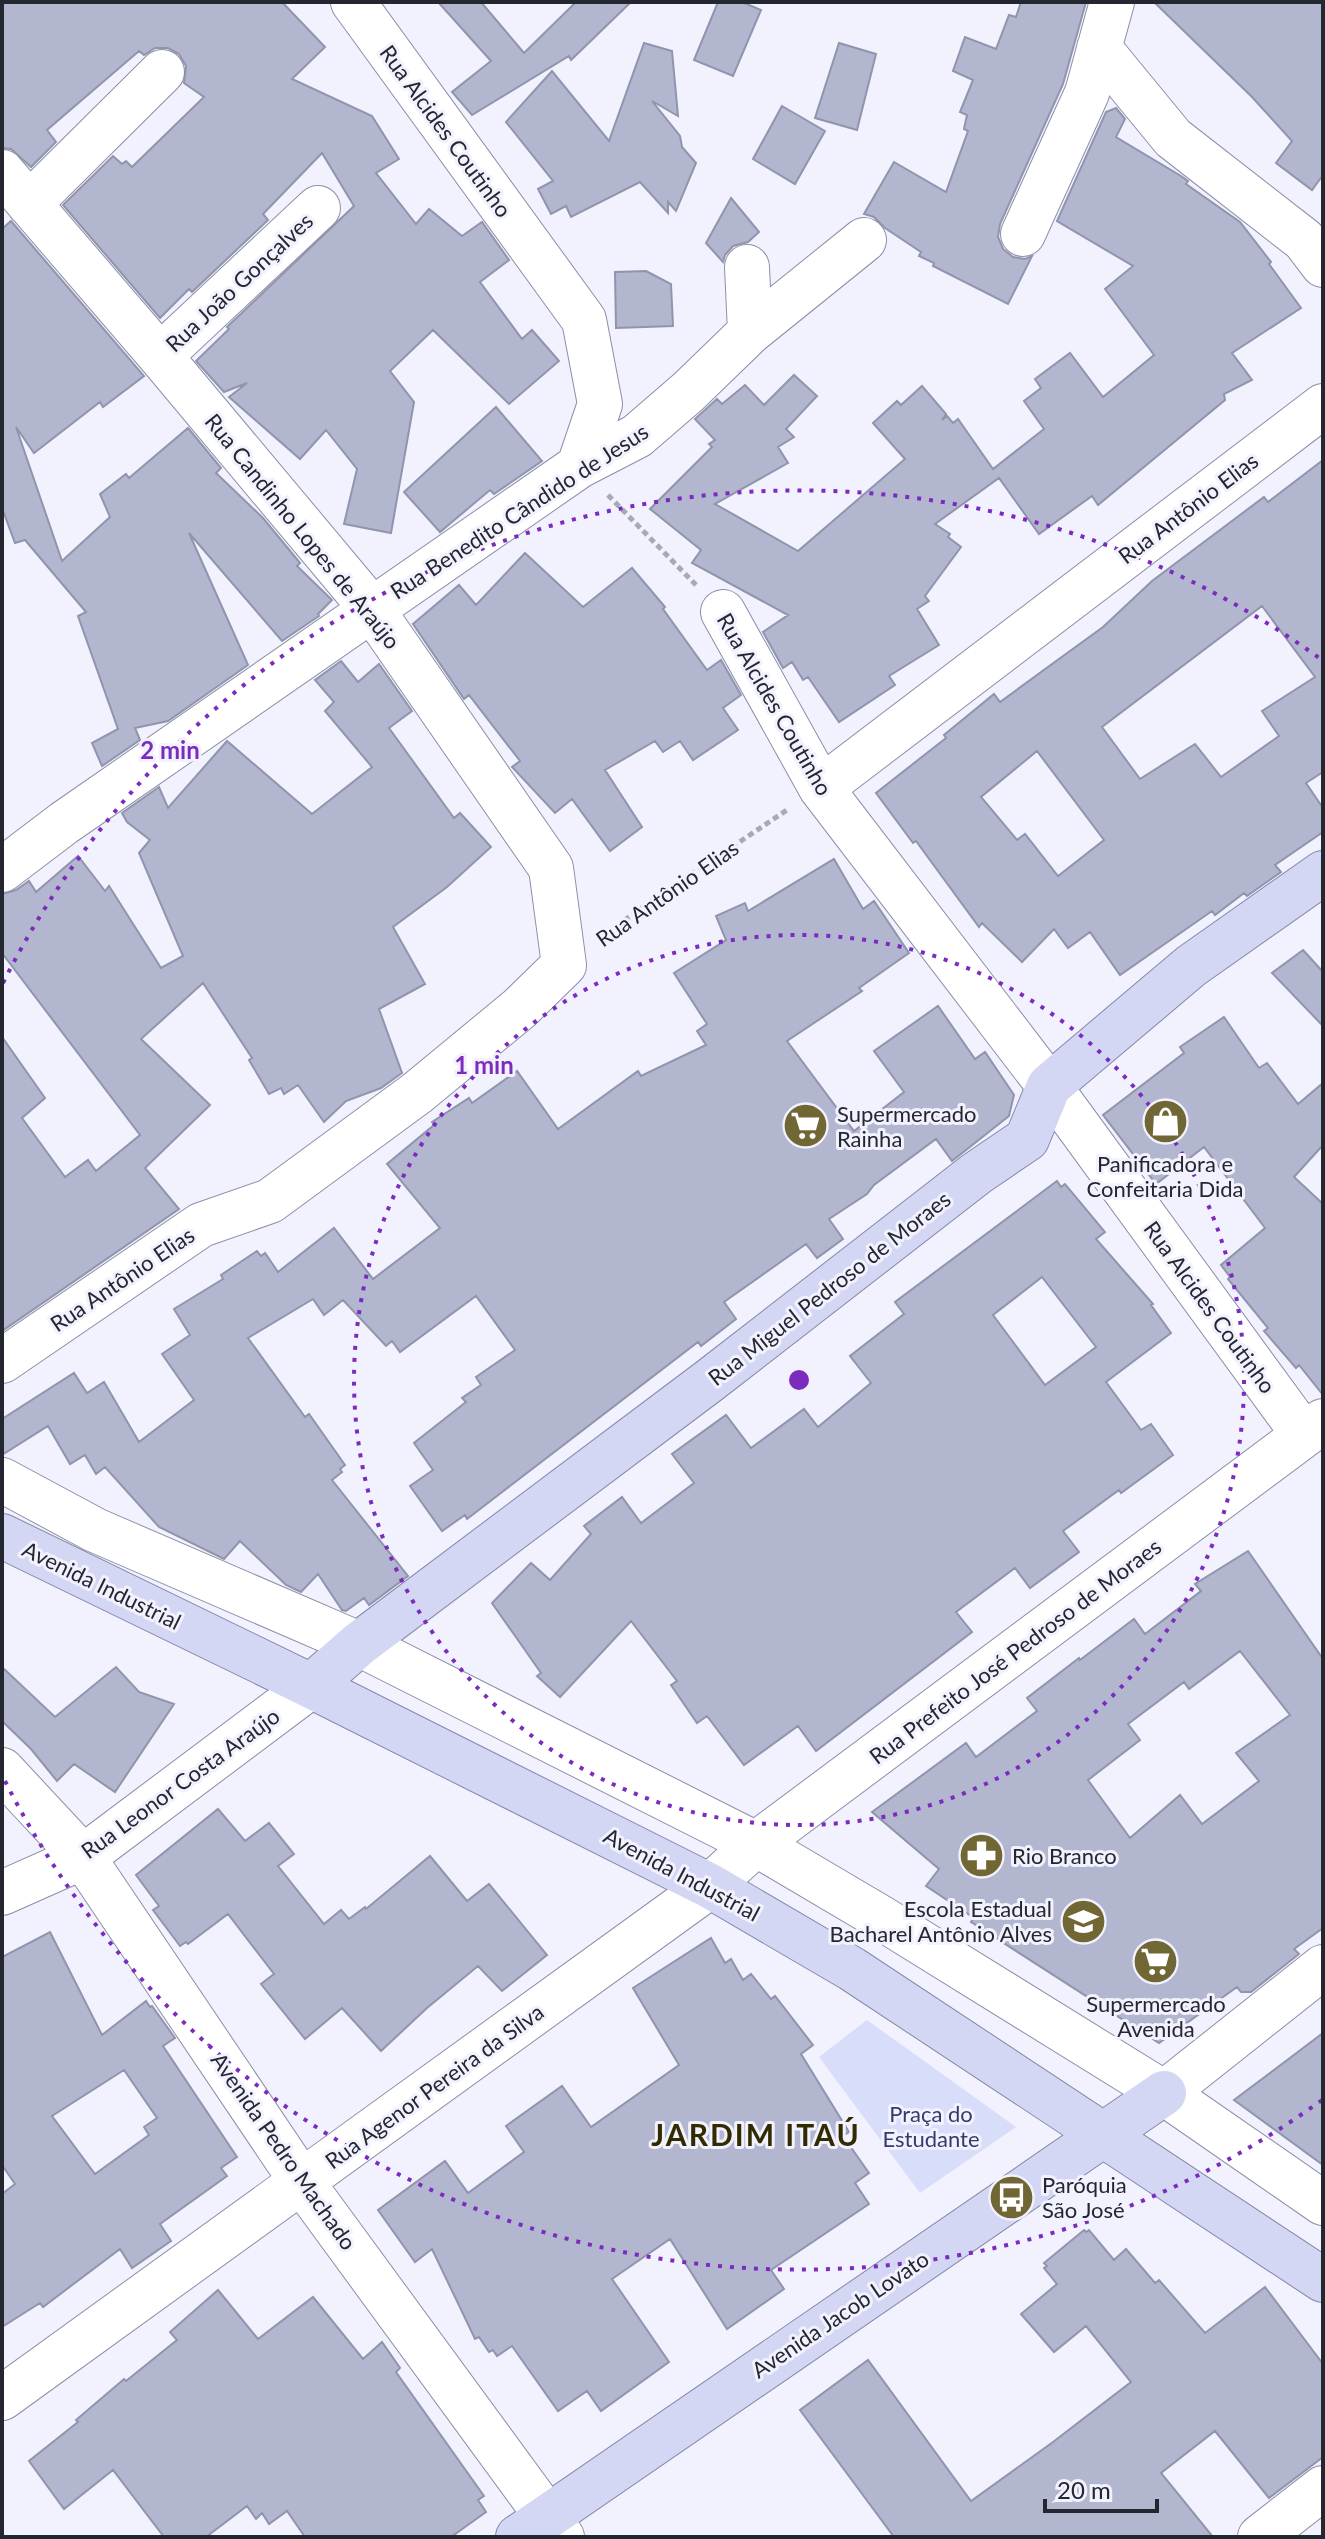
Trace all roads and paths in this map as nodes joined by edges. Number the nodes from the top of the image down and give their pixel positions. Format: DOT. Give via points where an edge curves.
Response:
graph roads {
  1 [pos="353,2"];
  2 [pos="1112,2"];
  3 [pos="1099,48"];
  4 [pos="162,72"];
  5 [pos="16,188"];
  6 [pos="318,208"];
  7 [pos="1023,234"];
  8 [pos="1317,238"];
  9 [pos="864,240"];
  10 [pos="747,267"];
  11 [pos="750,332"];
  12 [pos="160,356"];
  13 [pos="1323,406"];
  14 [pos="579,466"];
  15 [pos="371,608"];
  16 [pos="723,612"];
  17 [pos="821,788"];
  18 [pos="2,870"];
  19 [pos="1323,873"];
  20 [pos="564,965"];
  21 [pos="1049,1086"];
  22 [pos="2,1361"];
  23 [pos="1313,1428"];
  24 [pos="2,1480"];
  25 [pos="2,1536"];
  26 [pos="359,1644"];
  27 [pos="311,1686"];
  28 [pos="2,1770"];
  29 [pos="756,1844"];
  30 [pos="83,1857"];
  31 [pos="710,1886"];
  32 [pos="2,1893"];
  33 [pos="1323,1967"];
  34 [pos="1164,2093"];
  35 [pos="1104,2133"];
  36 [pos="302,2182"];
  37 [pos="1323,2203"];
  38 [pos="1323,2280"];
  39 [pos="2,2398"];
  40 [pos="1323,2488"];
  41 [pos="542,2530"];
  42 [pos="1260,2537"];
  1 -- 14 [label="street, Rua Alcides Coutinho" via="584,320 600,404"];
  2 -- 3 [label="street"];
  3 -- 7 [label="street" via="1087,93"];
  3 -- 8 [label="street" via="1173,138"];
  4 -- 5 [label="street"];
  5 -- 12 [label="street, Rua Candinho Lopes de Araújo"];
  6 -- 12 [label="street, Rua João Gonçalves"];
  9 -- 11 [label="street, Rua Benedito Cândido de Jesus"];
  10 -- 11 [label="street"];
  11 -- 14 [label="street, Rua Benedito Cândido de Jesus" via="637,436"];
  12 -- 15 [label="street, Rua Candinho Lopes de Araújo"];
  13 -- 17 [label="street, Rua Antônio Elias"];
  14 -- 15 [label="street, Rua Benedito Cândido de Jesus"];
  14 -- 16 [label="path, Rua Alcides Coutinho"];
  15 -- 18 [label="street, Rua Benedito Cândido de Jesus"];
  15 -- 20 [label="street, Rua Candinho Lopes de Araújo" via="551,868"];
  16 -- 17 [label="street, Rua Alcides Coutinho"];
  17 -- 20 [label="path, Rua Antônio Elias"];
  17 -- 21 [label="street, Rua Alcides Coutinho"];
  19 -- 21 [label="main road, Rua Miguel Pedroso de Moraes" via="1191,966"];
  20 -- 22 [label="street, Rua Antônio Elias" via="417,1093 270,1201 201,1225"];
  21 -- 23 [label="street, Rua Alcides Coutinho"];
  21 -- 26 [label="main road, Rua Miguel Pedroso de Moraes" via="1027,1139"];
  23 -- 29 [label="street, Rua Prefeito José Pedroso de Moraes"];
  24 -- 26 [label="street, Avenida Industrial" via="95,1530"];
  25 -- 27 [label="main road, Avenida Industrial"];
  26 -- 27 [label="main road, Rua Miguel Pedroso de Moraes"];
  26 -- 29 [label="street, Avenida Industrial"];
  27 -- 30 [label="street, Rua Leonor Costa Araújo"];
  27 -- 31 [label="main road, Avenida Industrial"];
  28 -- 30 [label="street, Avenida Pedro Machado"];
  29 -- 31 [label="street, Rua Prefeito José Pedroso de Moraes"];
  29 -- 34 [label="street, Avenida Industrial"];
  30 -- 32 [label="street, Rua Leonor Costa Araújo"];
  30 -- 36 [label="street, Avenida Pedro Machado"];
  31 -- 35 [label="main road, Avenida Industrial" via="852,1969"];
  31 -- 36 [label="street, Rua Agenor Pereira da Silva"];
  33 -- 34 [label="street"];
  34 -- 35 [label="main road, Avenida Jacob Lovato"];
  34 -- 37 [label="street, Avenida Industrial"];
  35 -- 38 [label="main road, Avenida Industrial"];
  35 -- 41 [label="main road, Avenida Jacob Lovato"];
  36 -- 39 [label="street, Rua Agenor Pereira da Silva"];
  36 -- 41 [label="street, Avenida Pedro Machado"];
  40 -- 42 [label="street"];
}
